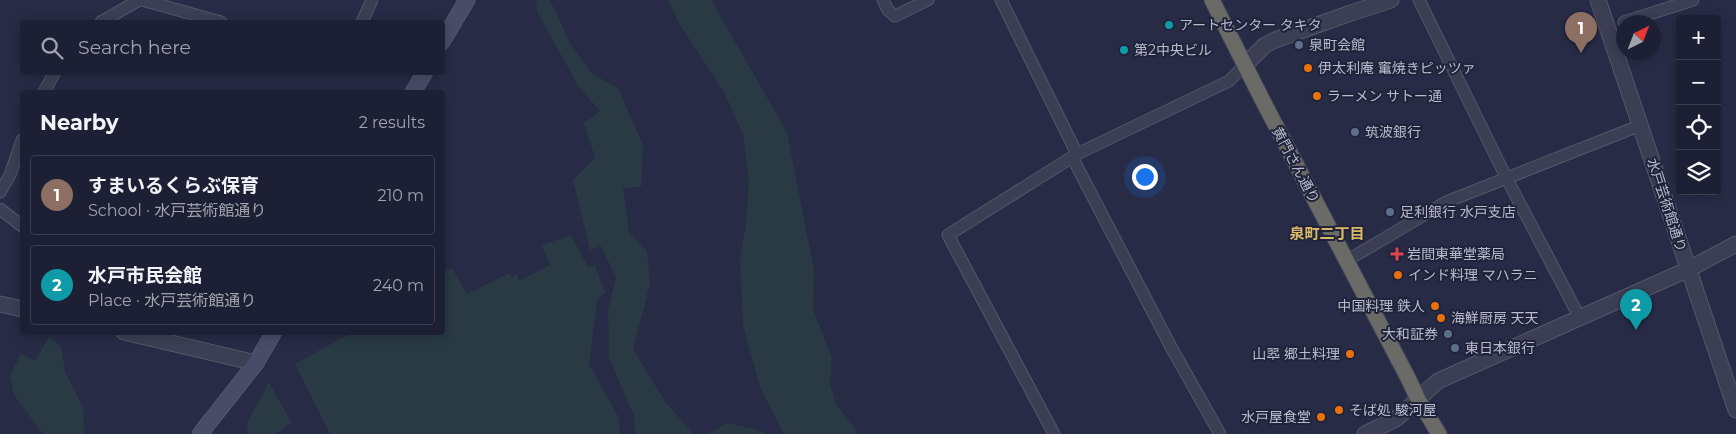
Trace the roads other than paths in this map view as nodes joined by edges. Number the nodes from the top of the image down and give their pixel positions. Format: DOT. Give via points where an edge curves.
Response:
graph roads {
  1 [pos="140,0"];
  2 [pos="372,0"];
  3 [pos="467,0"];
  4 [pos="883,0"];
  5 [pos="928,0"];
  6 [pos="1001,0"];
  7 [pos="1212,0"];
  8 [pos="1391,0"];
  9 [pos="1419,0"];
  10 [pos="1598,0"];
  11 [pos="1693,0"];
  12 [pos="1648,15"];
  13 [pos="105,20"];
  14 [pos="213,20"];
  15 [pos="363,20"];
  16 [pos="1616,25"];
  17 [pos="1607,28"];
  18 [pos="445,37"];
  19 [pos="1245,65"];
  20 [pos="53,75"];
  21 [pos="423,75"];
  22 [pos="45,90"];
  23 [pos="414,90"];
  24 [pos="1641,125"];
  25 [pos="20,146"];
  26 [pos="1075,156"];
  27 [pos="1507,179"];
  28 [pos="0,192"];
  29 [pos="0,209"];
  30 [pos="20,224"];
  31 [pos="1736,244"];
  32 [pos="1346,261"];
  33 [pos="1689,269"];
  34 [pos="0,304"];
  35 [pos="20,309"];
  36 [pos="1580,318"];
  37 [pos="137,335"];
  38 [pos="272,335"];
  39 [pos="256,363"];
  40 [pos="1418,399"];
  41 [pos="1736,410"];
  42 [pos="200,434"];
  43 [pos="1054,434"];
  44 [pos="1220,434"];
  45 [pos="1366,434"];
  46 [pos="1438,434"];
  1 -- 13 [label="street"];
  1 -- 14 [label="street"];
  2 -- 15 [label="street"];
  3 -- 18 [label="main road"];
  4 -- 5 [label="street" via="895,16"];
  6 -- 26 [label="street"];
  7 -- 19 [label="highway, 黄門さん通り"];
  8 -- 19 [label="street" via="1275,40 1265,45"];
  9 -- 27 [label="street"];
  10 -- 17 [label="street, 水戸芸術館通り"];
  11 -- 12 [label="street"];
  16 -- 17 [label="street"];
  17 -- 24 [label="street, 水戸芸術館通り"];
  19 -- 26 [label="street" via="1229,80"];
  19 -- 32 [label="highway, 黄門さん通り"];
  20 -- 22 [label="street"];
  21 -- 23 [label="main road"];
  24 -- 27 [label="street"];
  24 -- 33 [label="street, 水戸芸術館通り"];
  25 -- 28 [label="street"];
  26 -- 43 [label="street" via="948,235"];
  26 -- 44 [label="street" via="1171,347"];
  27 -- 32 [label="street" via="1446,202"];
  27 -- 36 [label="street"];
  29 -- 30 [label="street"];
  31 -- 33 [label="street"];
  32 -- 40 [label="highway, 黄門さん通り"];
  33 -- 36 [label="street"];
  33 -- 41 [label="street, 水戸芸術館通り"];
  34 -- 35 [label="street"];
  36 -- 40 [label="street" via="1438,381"];
  37 -- 39 [label="street"];
  38 -- 39 [label="main road"];
  39 -- 42 [label="main road"];
  40 -- 45 [label="street" via="1396,419"];
  40 -- 46 [label="highway, 黄門さん通り"];
}
